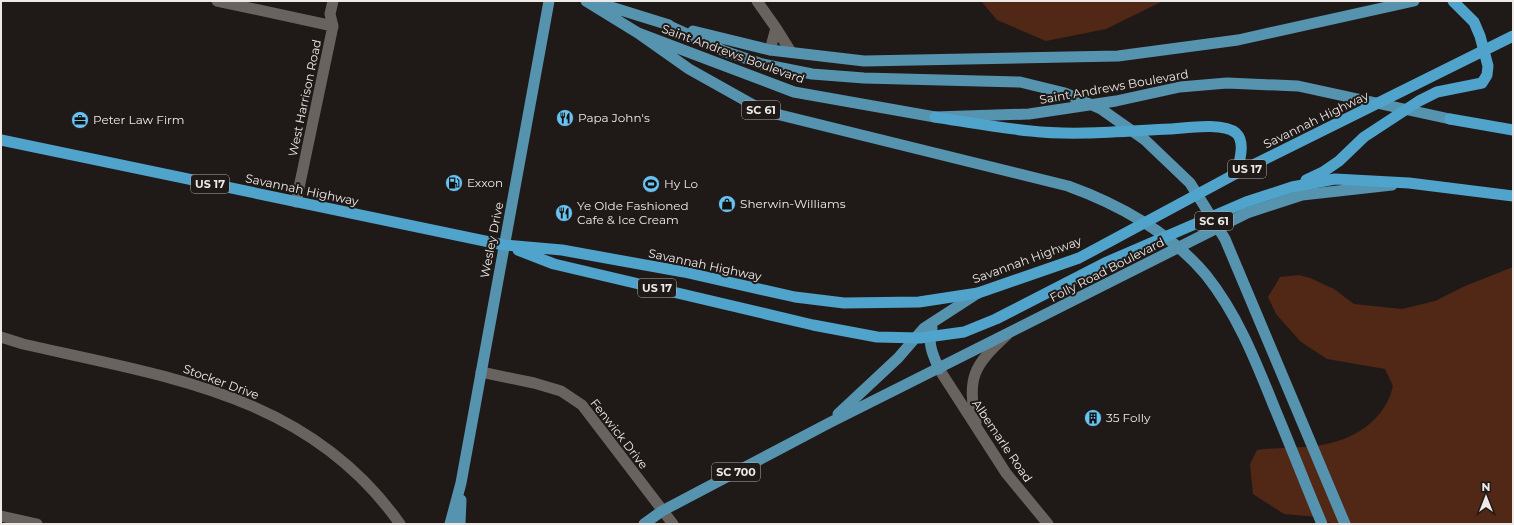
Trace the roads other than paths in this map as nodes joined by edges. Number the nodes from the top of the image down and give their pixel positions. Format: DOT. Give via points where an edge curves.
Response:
graph roads {
  1 [pos="217,1"];
  2 [pos="333,1"];
  3 [pos="549,1"];
  4 [pos="586,1"];
  5 [pos="593,1"];
  6 [pos="757,1"];
  7 [pos="1414,1"];
  8 [pos="1453,1"];
  9 [pos="663,23"];
  10 [pos="333,26"];
  11 [pos="776,28"];
  12 [pos="638,34"];
  13 [pos="1513,36"];
  14 [pos="770,50"];
  15 [pos="1484,51"];
  16 [pos="791,52"];
  17 [pos="935,117"];
  18 [pos="1450,119"];
  19 [pos="1513,130"];
  20 [pos="1,140"];
  21 [pos="1237,173"];
  22 [pos="1409,184"];
  23 [pos="1292,187"];
  24 [pos="1513,196"];
  25 [pos="296,202"];
  26 [pos="504,245"];
  27 [pos="978,293"];
  28 [pos="935,319"];
  29 [pos="1009,334"];
  30 [pos="1,337"];
  31 [pos="939,369"];
  32 [pos="481,372"];
  33 [pos="829,423"];
  34 [pos="977,429"];
  35 [pos="461,484"];
  36 [pos="662,511"];
  37 [pos="1,516"];
  38 [pos="400,522"];
  39 [pos="37,524"];
  40 [pos="450,524"];
  41 [pos="460,524"];
  42 [pos="644,524"];
  43 [pos="673,524"];
  44 [pos="1048,524"];
  45 [pos="1322,524"];
  46 [pos="1345,524"];
  1 -- 10 [label="street"];
  2 -- 10 [label="street, West Harrison Road" via="330,14"];
  3 -- 26 [label="main road, Wesley Drive"];
  4 -- 12 [label="main road, Saint Andrews Boulevard / SC 61"];
  5 -- 9 [label="main road, Saint Andrews Boulevard / SC 61"];
  6 -- 11 [label="street"];
  7 -- 16 [label="main road, Saint Andrews Boulevard" via="1238,40 1118,56 864,61"];
  8 -- 15 [label="highway" via="1474,22"];
  9 -- 14 [label="main road, Saint Andrews Boulevard"];
  9 -- 46 [label="main road, SC 61" via="731,53 762,64 798,71 864,78 1020,82 1065,93 1102,109 1145,140 1190,183 1224,239"];
  10 -- 25 [label="street, West Harrison Road"];
  11 -- 14 [label="street"];
  11 -- 16 [label="street"];
  12 -- 17 [label="main road, Saint Andrews Boulevard" via="794,92"];
  12 -- 45 [label="main road, SC 61" via="689,69 764,112 1080,190 1124,210 1171,241 1205,275 1244,335"];
  13 -- 15 [label="highway, Savannah Highway / US 17"];
  14 -- 16 [label="main road, Saint Andrews Boulevard"];
  15 -- 21 [label="highway, Savannah Highway / US 17"];
  15 -- 23 [label="highway" via="1488,66 1487,75 1482,83 1437,92 1419,101 1364,137 1339,161 1323,172"];
  17 -- 18 [label="main road, Saint Andrews Boulevard" via="1029,114 1116,101 1180,87 1227,83 1298,86"];
  17 -- 21 [label="highway" via="1032,131 1107,132 1226,128 1236,132 1240,139 1241,154"];
  18 -- 19 [label="highway"];
  20 -- 25 [label="highway, Savannah Highway / US 17"];
  21 -- 27 [label="highway, Savannah Highway / US 17" via="1079,258"];
  22 -- 23 [label="highway, Savannah Highway / US 17" via="1335,179"];
  22 -- 24 [label="highway, Savannah Highway / US 17"];
  22 -- 29 [label="main road, Folly Road Boulevard / SC 700" via="1302,195 1247,213"];
  23 -- 26 [label="highway, Savannah Highway / US 17" via="1246,202 1107,262 996,319 964,332 942,336 877,337 813,324 554,264"];
  25 -- 26 [label="highway, Savannah Highway / US 17"];
  26 -- 27 [label="highway, Savannah Highway / US 17" via="562,250 684,272 795,297 844,303 919,302"];
  26 -- 32 [label="main road, Wesley Drive"];
  27 -- 28 [label="main road, Folly Road Boulevard"];
  28 -- 31 [label="main road" via="930,334 931,351"];
  28 -- 33 [label="main road, Folly Road Boulevard / SC 700"];
  29 -- 31 [label="main road, Folly Road Boulevard / SC 700"];
  29 -- 34 [label="street" via="980,362 974,379 971,396"];
  30 -- 38 [label="street, Stocker Drive" via="181,380 229,396 270,414 317,441 378,496"];
  31 -- 33 [label="main road, Folly Road Boulevard / SC 700"];
  31 -- 34 [label="street, Albemarle Road"];
  32 -- 35 [label="main road, Wesley Drive"];
  32 -- 36 [label="street, Fenwick Drive" via="561,391 582,405"];
  33 -- 36 [label="main road, Folly Road Boulevard / SC 700"];
  34 -- 44 [label="street, Albemarle Road" via="1006,473"];
  35 -- 40 [label="main road, Wesley Drive"];
  35 -- 41 [label="main road, Wesley Drive"];
  36 -- 42 [label="main road, Folly Road Boulevard / SC 700"];
  36 -- 43 [label="street, Fenwick Drive"];
  37 -- 39 [label="street"];
}
